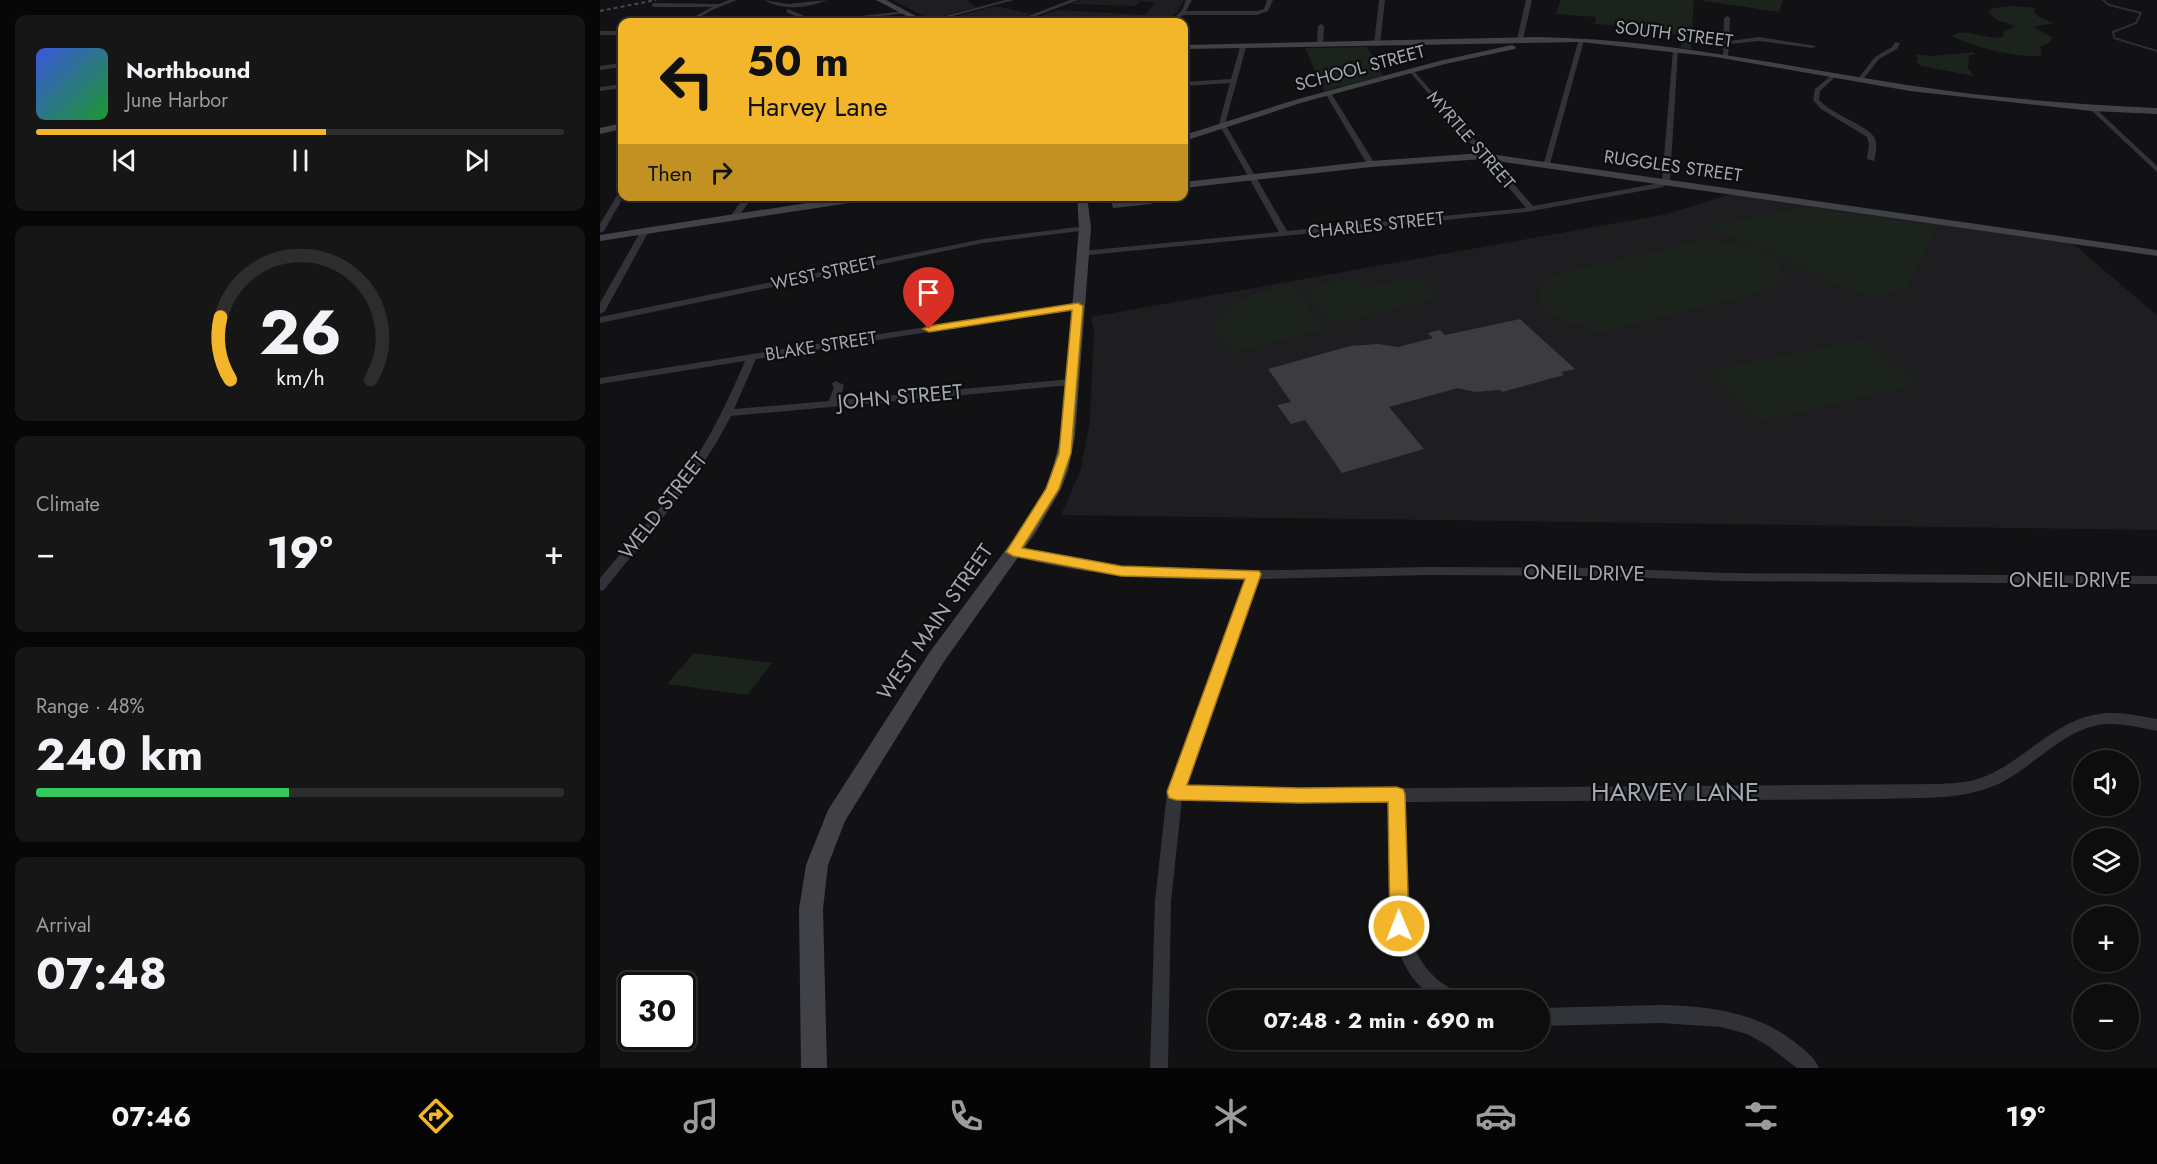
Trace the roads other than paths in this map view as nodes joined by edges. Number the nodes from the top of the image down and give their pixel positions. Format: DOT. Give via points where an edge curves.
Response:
graph roads {
  1 [pos="734,0"];
  2 [pos="767,0"];
  3 [pos="824,0"];
  4 [pos="880,0"];
  5 [pos="1011,0"];
  6 [pos="1075,0"];
  7 [pos="1189,0"];
  8 [pos="1270,0"];
  9 [pos="1382,0"];
  10 [pos="1529,0"];
  11 [pos="654,5"];
  12 [pos="718,5"];
  13 [pos="788,11"];
  14 [pos="905,13"];
  15 [pos="1183,13"];
  16 [pos="695,18"];
  17 [pos="806,18"];
  18 [pos="856,18"];
  19 [pos="916,18"];
  20 [pos="940,18"];
  21 [pos="1027,18"];
  22 [pos="1177,18"];
  23 [pos="1727,18"];
  24 [pos="1321,26"];
  25 [pos="600,33"];
  26 [pos="618,33"];
  27 [pos="1520,39"];
  28 [pos="1546,39"];
  29 [pos="1581,40"];
  30 [pos="1725,43"];
  31 [pos="1897,43"];
  32 [pos="1377,44"];
  33 [pos="1320,45"];
  34 [pos="1813,46"];
  35 [pos="1188,47"];
  36 [pos="1244,47"];
  37 [pos="1676,50"];
  38 [pos="1725,57"];
  39 [pos="618,66"];
  40 [pos="600,68"];
  41 [pos="1412,71"];
  42 [pos="1833,76"];
  43 [pos="1233,81"];
  44 [pos="1859,81"];
  45 [pos="1188,84"];
  46 [pos="618,87"];
  47 [pos="600,89"];
  48 [pos="1328,93"];
  49 [pos="2092,108"];
  50 [pos="2157,111"];
  51 [pos="1222,124"];
  52 [pos="618,127"];
  53 [pos="600,131"];
  54 [pos="1188,137"];
  55 [pos="1483,156"];
  56 [pos="1871,159"];
  57 [pos="1371,164"];
  58 [pos="1546,164"];
  59 [pos="2157,170"];
  60 [pos="1252,178"];
  61 [pos="1666,182"];
  62 [pos="1188,185"];
  63 [pos="618,201"];
  64 [pos="745,201"];
  65 [pos="844,201"];
  66 [pos="1082,201"];
  67 [pos="1531,209"];
  68 [pos="733,218"];
  69 [pos="1084,228"];
  70 [pos="600,231"];
  71 [pos="645,231"];
  72 [pos="1284,234"];
  73 [pos="600,238"];
  74 [pos="2157,252"];
  75 [pos="1082,254"];
  76 [pos="1078,306"];
  77 [pos="600,311"];
  78 [pos="600,321"];
  79 [pos="752,357"];
  80 [pos="600,381"];
  81 [pos="1072,382"];
  82 [pos="836,384"];
  83 [pos="834,404"];
  84 [pos="728,413"];
  85 [pos="1013,552"];
  86 [pos="1254,574"];
  87 [pos="2157,580"];
  88 [pos="600,587"];
  89 [pos="2157,725"];
  90 [pos="1176,792"];
  91 [pos="1396,794"];
  92 [pos="1435,990"];
  93 [pos="1550,1017"];
  94 [pos="814,1068"];
  95 [pos="1159,1068"];
  96 [pos="1810,1068"];
  1 -- 12 [label="street"];
  2 -- 3 [label="street" via="779,6"];
  4 -- 14 [label="main road"];
  5 -- 20 [label="street"];
  6 -- 21 [label="street"];
  7 -- 15 [label="street"];
  8 -- 15 [label="street" via="1262,12"];
  9 -- 32 [label="street"];
  10 -- 27 [label="street"];
  11 -- 12 [label="street"];
  12 -- 16 [label="street"];
  13 -- 17 [label="street"];
  14 -- 18 [label="street"];
  14 -- 19 [label="main road"];
  15 -- 22 [label="street"];
  23 -- 30 [label="street"];
  24 -- 33 [label="street"];
  25 -- 26 [label="street"];
  27 -- 28 [label="main road, SOUTH STREET"];
  27 -- 32 [label="main road, SOUTH STREET"];
  28 -- 29 [label="main road, SOUTH STREET"];
  28 -- 41 [label="main road, SCHOOL STREET"];
  29 -- 37 [label="main road, SOUTH STREET"];
  29 -- 58 [label="street"];
  30 -- 34 [label="street" via="1759,39"];
  30 -- 38 [label="street"];
  31 -- 44 [label="street" via="1877,58"];
  32 -- 33 [label="main road, SOUTH STREET"];
  33 -- 36 [label="main road, SOUTH STREET"];
  35 -- 36 [label="main road, SOUTH STREET"];
  36 -- 43 [label="street"];
  37 -- 38 [label="main road, SOUTH STREET"];
  37 -- 61 [label="street"];
  38 -- 42 [label="main road, SOUTH STREET"];
  39 -- 40 [label="street"];
  41 -- 48 [label="main road, SCHOOL STREET"];
  41 -- 55 [label="street, MYRTLE STREET"];
  42 -- 44 [label="main road, SOUTH STREET"];
  42 -- 56 [label="street" via="1817,90 1816,100 1870,136 1874,144"];
  43 -- 45 [label="street"];
  43 -- 51 [label="street"];
  44 -- 49 [label="main road, SOUTH STREET"];
  46 -- 47 [label="street"];
  48 -- 51 [label="main road, SCHOOL STREET"];
  48 -- 57 [label="street"];
  49 -- 50 [label="main road, SOUTH STREET"];
  49 -- 59 [label="street"];
  51 -- 54 [label="main road, SCHOOL STREET"];
  51 -- 60 [label="street"];
  52 -- 53 [label="main road"];
  55 -- 57 [label="main road, RUGGLES STREET"];
  55 -- 58 [label="main road, RUGGLES STREET"];
  55 -- 67 [label="street, MYRTLE STREET"];
  57 -- 60 [label="main road, RUGGLES STREET"];
  58 -- 61 [label="main road, RUGGLES STREET"];
  60 -- 62 [label="main road, RUGGLES STREET"];
  60 -- 72 [label="street"];
  61 -- 67 [label="street, CHARLES STREET"];
  61 -- 74 [label="main road, RUGGLES STREET"];
  63 -- 70 [label="street"];
  64 -- 68 [label="street"];
  65 -- 68 [label="main road"];
  66 -- 69 [label="main road, WEST MAIN STREET"];
  67 -- 72 [label="street, CHARLES STREET"];
  68 -- 71 [label="main road"];
  69 -- 75 [label="main road, WEST MAIN STREET"];
  69 -- 78 [label="street, WEST STREET" via="973,243"];
  71 -- 73 [label="main road"];
  71 -- 77 [label="street"];
  72 -- 75 [label="street, CHARLES STREET"];
  75 -- 76 [label="main road, WEST MAIN STREET"];
  76 -- 79 [label="street, BLAKE STREET"];
  76 -- 81 [label="main road, WEST MAIN STREET"];
  79 -- 80 [label="street, BLAKE STREET"];
  79 -- 84 [label="street, WELD STREET"];
  81 -- 83 [label="street, JOHN STREET"];
  81 -- 85 [label="main road, WEST MAIN STREET" via="1068,436 1060,471 1042,508"];
  82 -- 83 [label="street" via="839,386"];
  83 -- 84 [label="street, JOHN STREET"];
  84 -- 88 [label="street, WELD STREET" via="684,484"];
  85 -- 86 [label="street, ONEIL DRIVE" via="1121,571"];
  85 -- 94 [label="main road, WEST MAIN STREET" via="925,675 825,840 812,888"];
  86 -- 87 [label="street, ONEIL DRIVE" via="1600,572 1844,579"];
  86 -- 90 [label="street"];
  89 -- 91 [label="street, HARVEY LANE" via="2121,719 2085,723 2016,767 1976,786 1951,789"];
  90 -- 91 [label="street, HARVEY LANE"];
  90 -- 95 [label="street" via="1163,901"];
  91 -- 92 [label="street" via="1399,926 1410,961"];
  93 -- 96 [label="street" via="1697,1014 1726,1019 1773,1037"];
}
